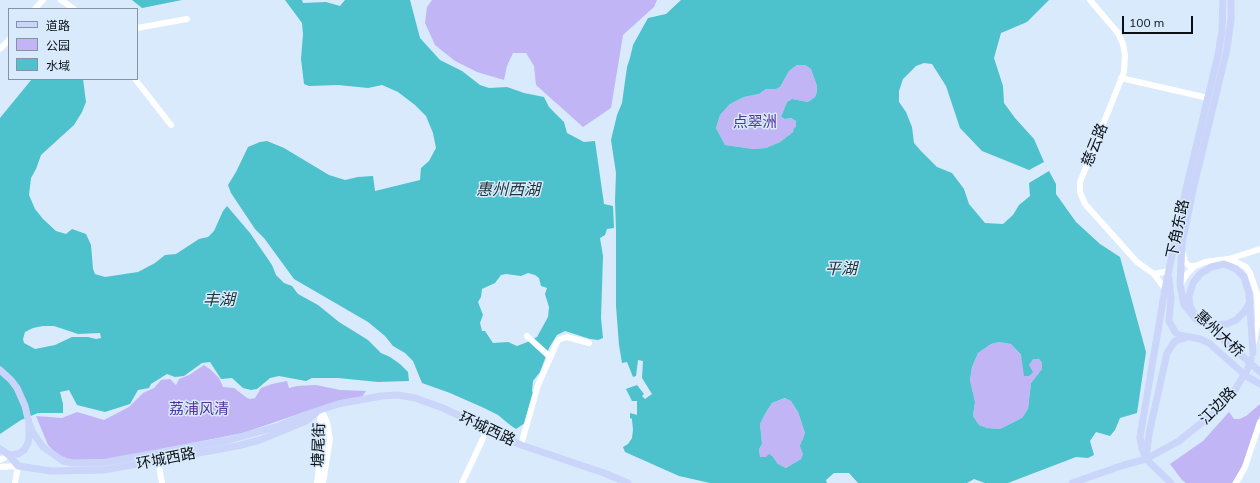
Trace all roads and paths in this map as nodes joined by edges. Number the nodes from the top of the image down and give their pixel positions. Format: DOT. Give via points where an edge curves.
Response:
graph roads {
  1 [pos="43,0"];
  2 [pos="62,0"];
  3 [pos="1090,0"];
  4 [pos="1223,0"];
  5 [pos="1231,0"];
  6 [pos="36,8"];
  7 [pos="73,8"];
  8 [pos="187,19"];
  9 [pos="138,28"];
  10 [pos="8,41"];
  11 [pos="0,49"];
  12 [pos="1121,78"];
  13 [pos="137,80"];
  14 [pos="1208,98"];
  15 [pos="171,125"];
  16 [pos="1182,244"];
  17 [pos="1260,249"];
  18 [pos="1228,259"];
  19 [pos="1195,266"];
  20 [pos="1169,271"];
  21 [pos="1154,274"];
  22 [pos="1180,285"];
  23 [pos="1165,289"];
  24 [pos="1250,302"];
  25 [pos="1260,328"];
  26 [pos="527,336"];
  27 [pos="1190,336"];
  28 [pos="589,343"];
  29 [pos="1254,343"];
  30 [pos="1253,353"];
  31 [pos="550,357"];
  32 [pos="0,370"];
  33 [pos="1260,372"];
  34 [pos="1260,384"];
  35 [pos="321,410"];
  36 [pos="29,422"];
  37 [pos="1260,422"];
  38 [pos="487,430"];
  39 [pos="521,445"];
  40 [pos="0,449"];
  41 [pos="9,455"];
  42 [pos="1146,459"];
  43 [pos="0,460"];
  44 [pos="158,460"];
  45 [pos="18,466"];
  46 [pos="0,467"];
  47 [pos="15,483"];
  48 [pos="162,483"];
  49 [pos="317,483"];
  50 [pos="324,483"];
  51 [pos="462,483"];
  52 [pos="628,483"];
  53 [pos="1072,483"];
  54 [pos="1171,483"];
  55 [pos="1236,483"];
  1 -- 6 [label="street"];
  2 -- 7 [label="street"];
  3 -- 12 [label="street, 慈云路" via="1114,27 1123,44 1125,55"];
  4 -- 14 [label="main road, 下角东路" via="1220,42"];
  5 -- 16 [label="main road, 下角东路" via="1227,49 1192,190"];
  8 -- 9 [label="street"];
  10 -- 11 [label="street"];
  12 -- 14 [label="street"];
  12 -- 21 [label="street, 慈云路" via="1080,182 1080,192 1085,204 1137,262"];
  13 -- 15 [label="street"];
  14 -- 20 [label="main road, 下角东路"];
  16 -- 19 [label="street" via="1185,262 1189,266"];
  16 -- 22 [label="main road, 下角东路"];
  17 -- 18 [label="street"];
  18 -- 19 [label="street"];
  18 -- 29 [label="street" via="1246,267 1254,283 1258,312"];
  19 -- 22 [label="street"];
  20 -- 21 [label="street"];
  20 -- 23 [label="main road, 下角东路"];
  20 -- 27 [label="main road, 惠州大桥" via="1169,321 1179,335"];
  21 -- 23 [label="street, 慈云路"];
  22 -- 24 [label="main road, 下角东路" via="1184,305 1202,323 1227,324 1236,320"];
  23 -- 42 [label="main road, 下角东路" via="1140,437"];
  24 -- 30 [label="main road"];
  24 -- 33 [label="main road, 惠州大桥" via="1244,277 1236,269 1224,264 1211,267 1200,274 1193,283 1189,296 1190,307 1197,316"];
  25 -- 29 [label="street, 江边路"];
  26 -- 31 [label="street"];
  27 -- 34 [label="main road, 惠州大桥" via="1208,343 1246,376"];
  27 -- 42 [label="main road" via="1175,341 1167,353"];
  28 -- 31 [label="street" via="567,337 558,340"];
  29 -- 30 [label="main road, 江边路"];
  30 -- 42 [label="main road, 江边路" via="1248,368 1235,390 1216,410 1178,441"];
  31 -- 39 [label="street" via="538,385"];
  32 -- 36 [label="main road" via="20,393"];
  35 -- 36 [label="main road, 环城西路" via="229,440 100,463 63,461 43,447"];
  35 -- 38 [label="main road, 环城西路" via="338,404 398,395 443,408"];
  35 -- 44 [label="main road, 环城西路" via="306,421 260,440"];
  35 -- 49 [label="street, 塘尾街" via="322,438"];
  35 -- 50 [label="street, 塘尾街" via="327,422 330,439"];
  36 -- 41 [label="main road" via="28,443 24,450"];
  37 -- 55 [label="street" via="1245,467"];
  38 -- 39 [label="main road, 环城西路"];
  38 -- 51 [label="street"];
  39 -- 52 [label="main road, 环城西路"];
  40 -- 41 [label="main road"];
  41 -- 43 [label="street"];
  41 -- 45 [label="main road"];
  42 -- 53 [label="main road"];
  42 -- 54 [label="main road"];
  44 -- 45 [label="main road, 环城西路" via="104,470 51,471"];
  44 -- 48 [label="street"];
  45 -- 46 [label="street"];
  45 -- 47 [label="street"];
}
